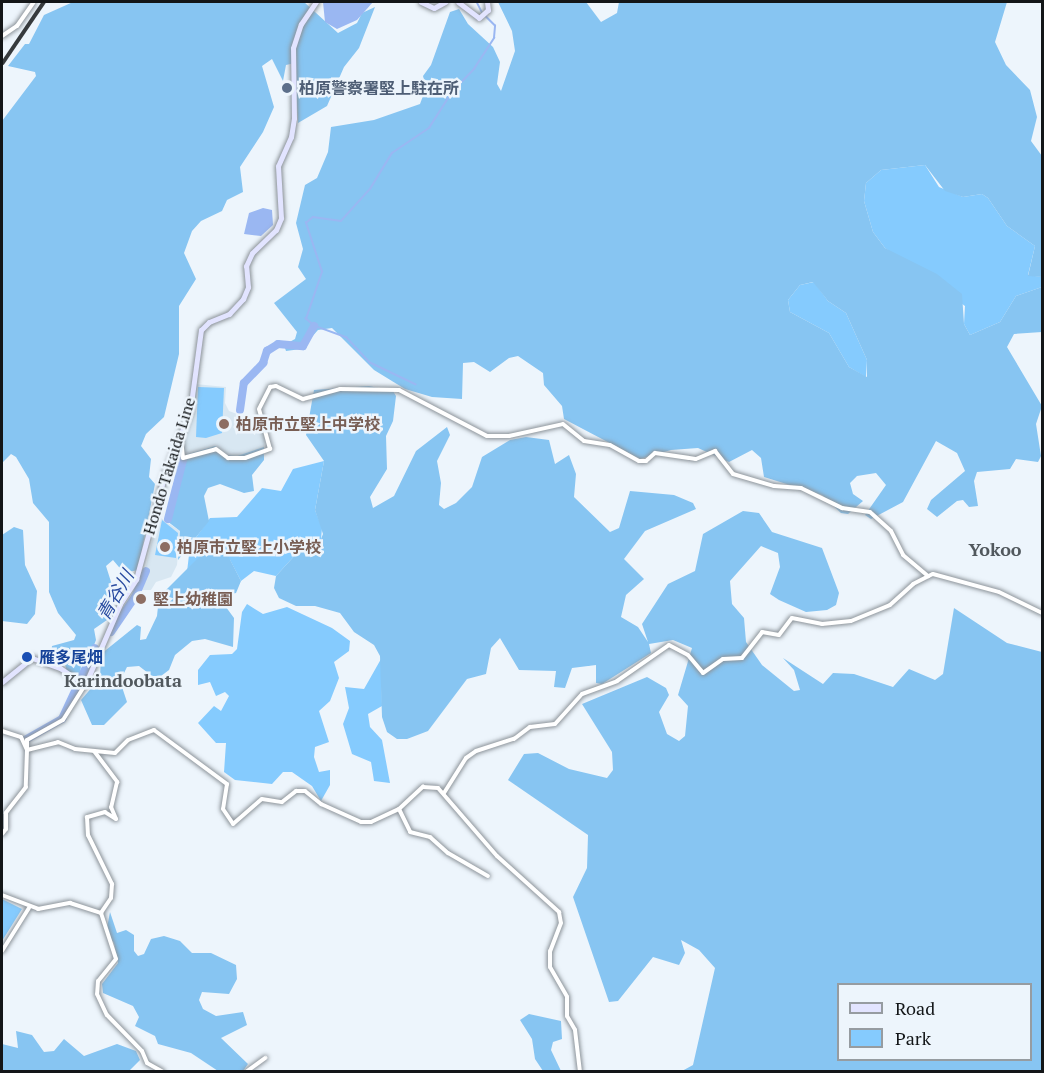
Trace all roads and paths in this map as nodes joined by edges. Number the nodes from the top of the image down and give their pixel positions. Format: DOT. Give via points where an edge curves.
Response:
graph roads {
  1 [pos="34,2"];
  2 [pos="316,2"];
  3 [pos="422,2"];
  4 [pos="445,2"];
  5 [pos="458,2"];
  6 [pos="487,2"];
  7 [pos="2,36"];
  8 [pos="179,433"];
  9 [pos="928,576"];
  10 [pos="1042,613"];
  11 [pos="2,682"];
  12 [pos="81,684"];
  13 [pos="2,731"];
  14 [pos="27,750"];
  15 [pos="94,751"];
  16 [pos="444,793"];
  17 [pos="399,809"];
  18 [pos="2,834"];
  19 [pos="488,876"];
  20 [pos="2,895"];
  21 [pos="29,908"];
  22 [pos="101,913"];
  23 [pos="2,951"];
  24 [pos="265,1058"];
  25 [pos="163,1071"];
  26 [pos="246,1071"];
  27 [pos="580,1071"];
  1 -- 7 [label="street" via="17,26"];
  2 -- 8 [label="main road, Hondo Takaida Line" via="298,29 293,48 294,118 291,137 278,166 281,218 276,230 249,260 243,299 229,314 201,330 191,403"];
  3 -- 4 [label="main road" via="434,8"];
  5 -- 6 [label="main road" via="479,18 488,10"];
  8 -- 9 [label="street" via="183,458 208,448 216,448 228,458 245,458 270,448 259,409 270,387 303,399 340,389 399,390 487,436 509,436 563,424 589,443 610,445 639,461 646,461 655,453 696,459 715,451 733,474 774,486 798,487 843,508 870,512 891,531 903,555"];
  8 -- 12 [label="main road, Hondo Takaida Line" via="150,523 144,563"];
  9 -- 10 [label="street" via="933,574 988,589"];
  9 -- 16 [label="street" via="890,605 851,621 822,624 792,618 779,635 762,632 742,658 723,659 703,673 688,655 669,645 617,681 582,694 555,724 530,727 514,739 466,758"];
  11 -- 12 [label="main road" via="32,658 60,668"];
  12 -- 14 [label="street" via="63,720 27,740"];
  13 -- 14 [label="street" via="21,737"];
  14 -- 15 [label="street" via="58,742"];
  14 -- 18 [label="street" via="26,787 6,813"];
  15 -- 17 [label="street" via="118,752 128,740 154,730 163,734 227,784 223,809 233,824 262,799 282,802 296,791 305,791 321,804 361,822 380,819"];
  15 -- 22 [label="street" via="117,782 111,807 116,819 105,812 87,817 88,835 112,884 111,898"];
  16 -- 17 [label="street" via="438,788 423,787"];
  16 -- 27 [label="street" via="515,875 559,912 561,923 550,951 550,967 567,997 567,1016 575,1030"];
  17 -- 19 [label="street" via="410,832 433,839 448,853"];
  20 -- 21 [label="street"];
  21 -- 22 [label="street" via="70,903"];
  21 -- 23 [label="street"];
  22 -- 25 [label="street" via="116,959 98,981 97,994 107,1015 142,1052 147,1063"];
  24 -- 26 [label="street"];
}
